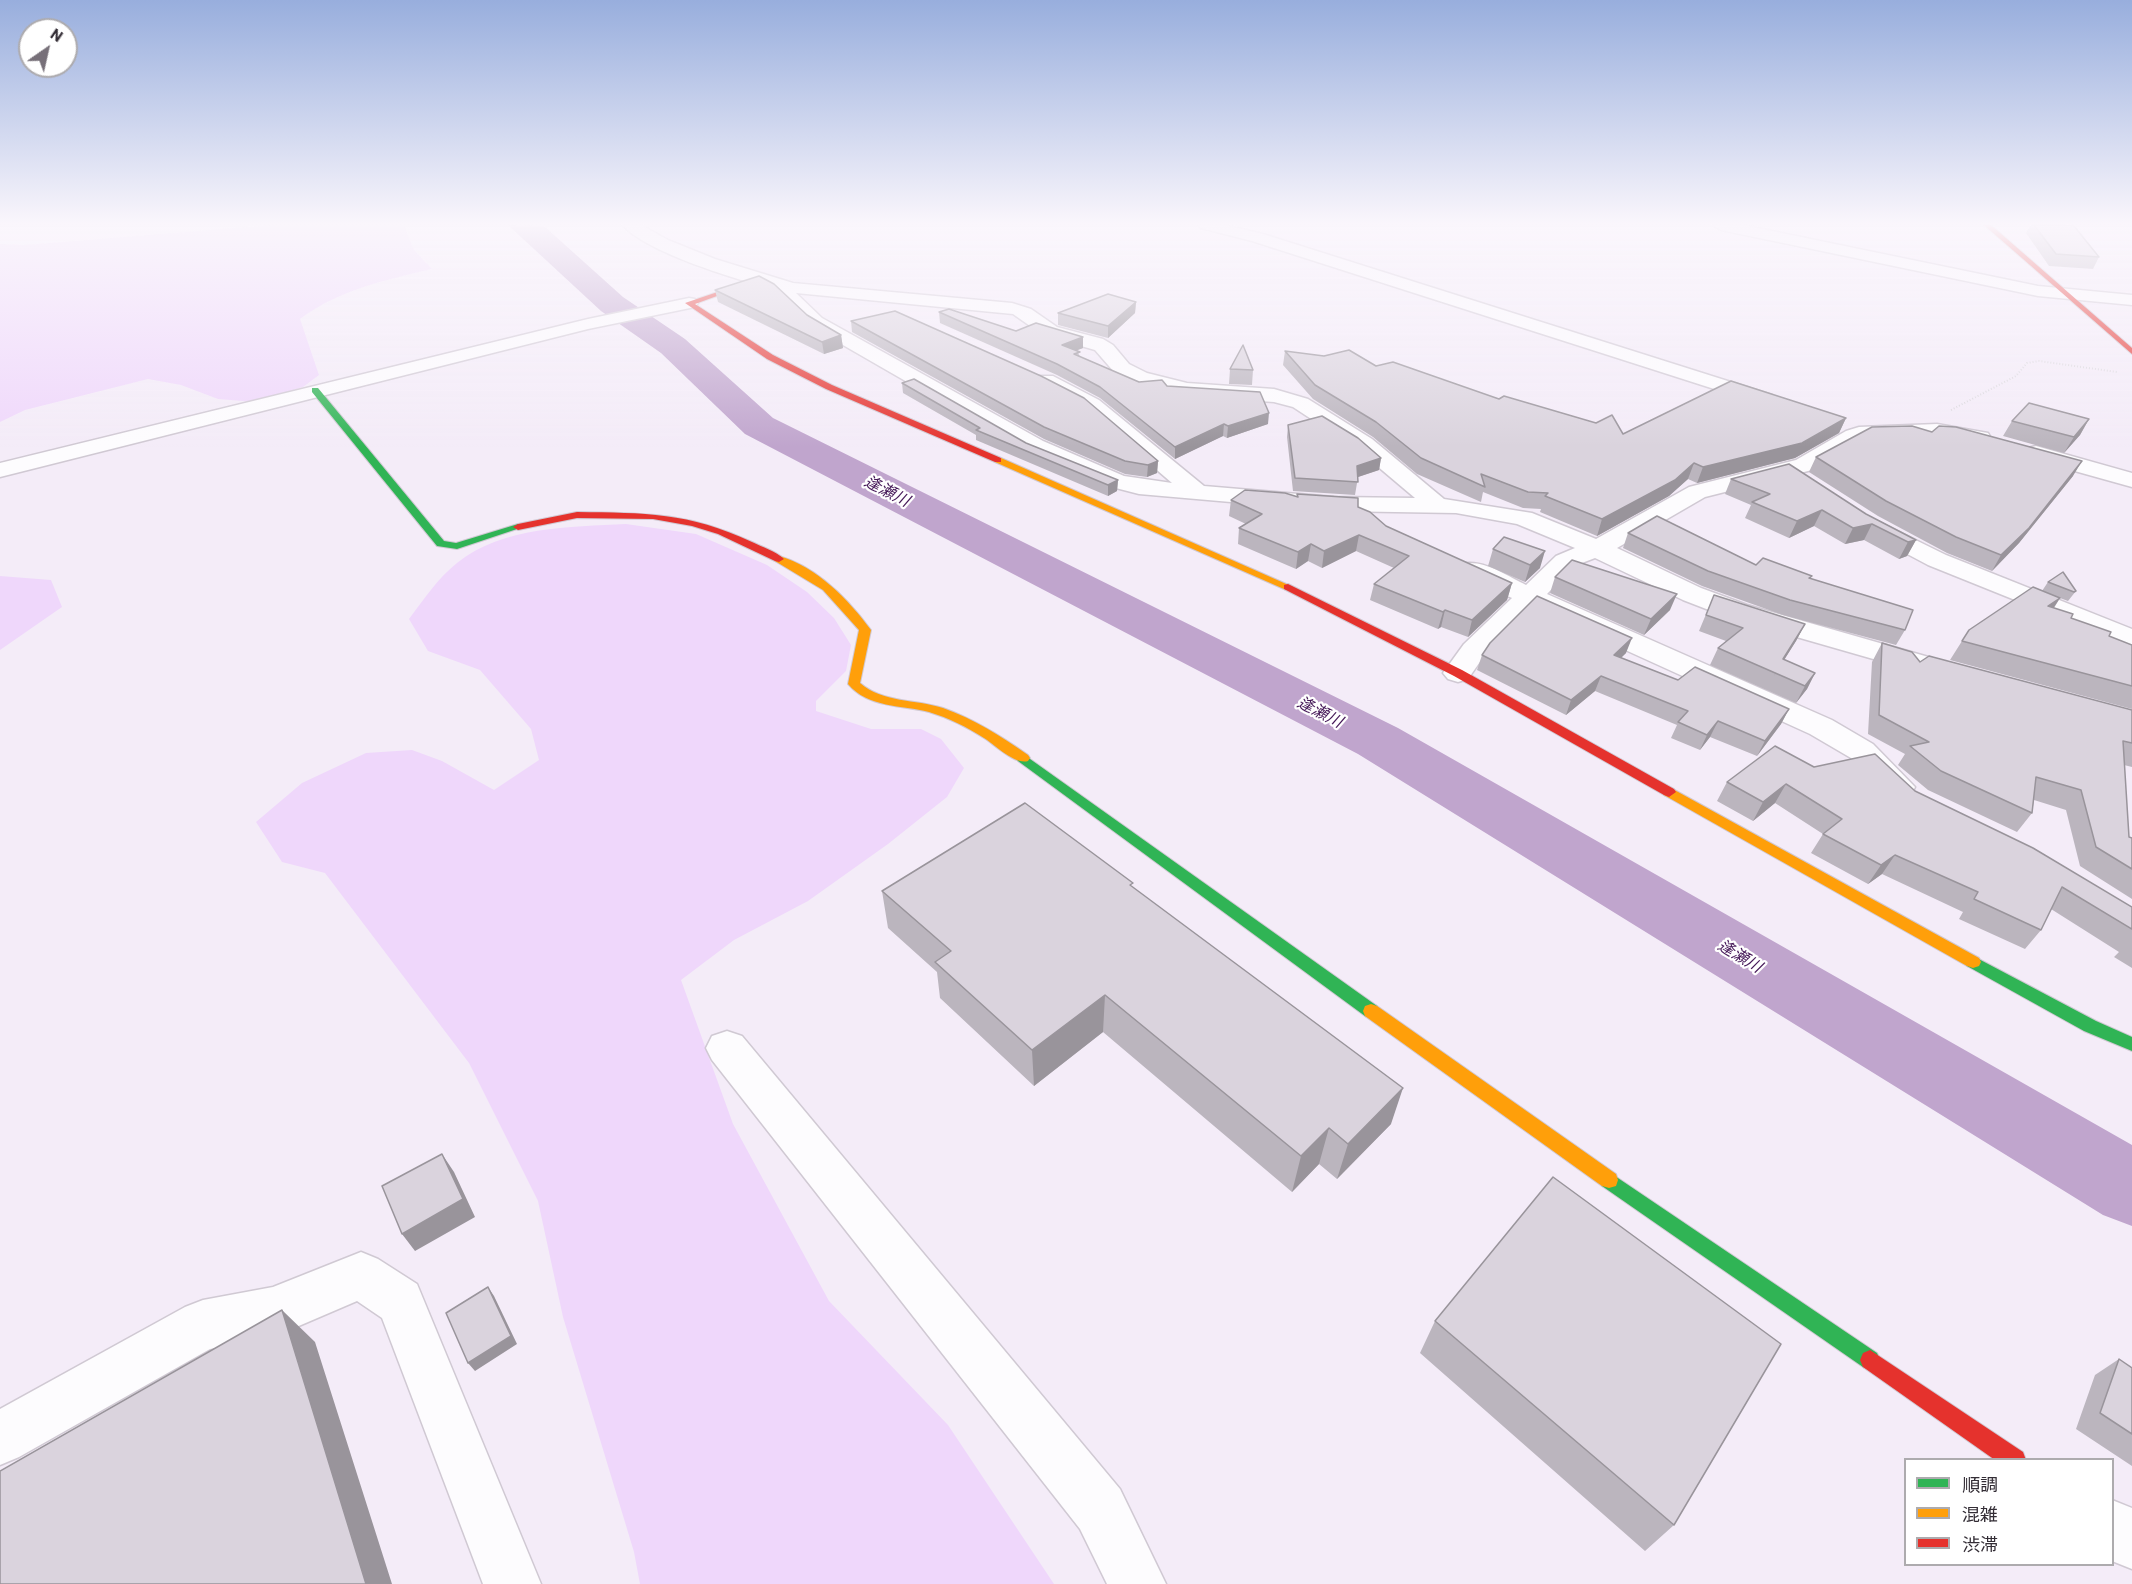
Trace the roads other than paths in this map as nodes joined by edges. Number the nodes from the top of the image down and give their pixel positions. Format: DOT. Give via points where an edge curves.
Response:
graph roads {
  1 [pos="694,299"];
  2 [pos="791,299"];
  3 [pos="894,299"];
  4 [pos="911,299"];
  5 [pos="1458,299"];
  6 [pos="2071,299"];
  7 [pos="682,304"];
  8 [pos="903,316"];
  9 [pos="2132,352"];
  10 [pos="1028,372"];
  11 [pos="315,390"];
  12 [pos="1788,406"];
  13 [pos="1061,459"];
  14 [pos="0,470"];
  15 [pos="1787,470"];
  16 [pos="1031,476"];
  17 [pos="2132,480"];
  18 [pos="1815,488"];
  19 [pos="1198,494"];
  20 [pos="1374,505"];
  21 [pos="1439,507"];
  22 [pos="1851,513"];
  23 [pos="1394,535"];
  24 [pos="1599,548"];
  25 [pos="1445,559"];
  26 [pos="1529,596"];
  27 [pos="2132,639"];
  28 [pos="1944,670"];
  29 [pos="1458,673"];
  30 [pos="1924,804"];
  31 [pos="2132,1044"];
  32 [pos="727,1047"];
  33 [pos="0,1438"];
  34 [pos="2011,1458"];
  35 [pos="2114,1529"];
  36 [pos="2132,1541"];
  37 [pos="512,1584"];
  38 [pos="1137,1584"];
  1 -- 7 [label="street"];
  2 -- 13 [label="street" via="816,322"];
  3 -- 8 [label="street"];
  4 -- 21 [label="street" via="1018,310 1045,329 1096,343 1120,368 1190,390 1257,393 1300,401 1421,489"];
  5 -- 12 [label="street"];
  6 -- 9 [label="street"];
  7 -- 11 [label="street"];
  7 -- 16 [label="street" via="819,382"];
  10 -- 19 [label="street" via="1092,404"];
  11 -- 14 [label="street"];
  11 -- 34 [label="street" via="441,544 457,546 506,530 577,515 653,516 722,532 814,577 837,595 865,630 854,684 863,693 875,699 937,710 966,722 1017,754 1505,1108"];
  13 -- 16 [label="street"];
  13 -- 19 [label="street" via="1139,487"];
  15 -- 17 [label="street" via="1804,465 1854,436 1856,428 1945,431"];
  15 -- 18 [label="street"];
  15 -- 24 [label="street" via="1710,486"];
  16 -- 29 [label="street" via="1262,574"];
  19 -- 20 [label="street"];
  20 -- 21 [label="street"];
  20 -- 23 [label="street" via="1374,520"];
  21 -- 24 [label="street" via="1523,518"];
  22 -- 27 [label="street" via="1937,560"];
  24 -- 26 [label="street" via="1565,561"];
  24 -- 28 [label="street" via="1692,594 1737,611"];
  25 -- 26 [label="street"];
  26 -- 29 [label="street" via="1474,650"];
  26 -- 30 [label="street" via="1845,739"];
  29 -- 31 [label="street" via="2029,994"];
  32 -- 38 [label="street" via="1100,1509"];
  33 -- 37 [label="street" via="203,1325 273,1312 361,1276 400,1301"];
  35 -- 36 [label="street"];
}
